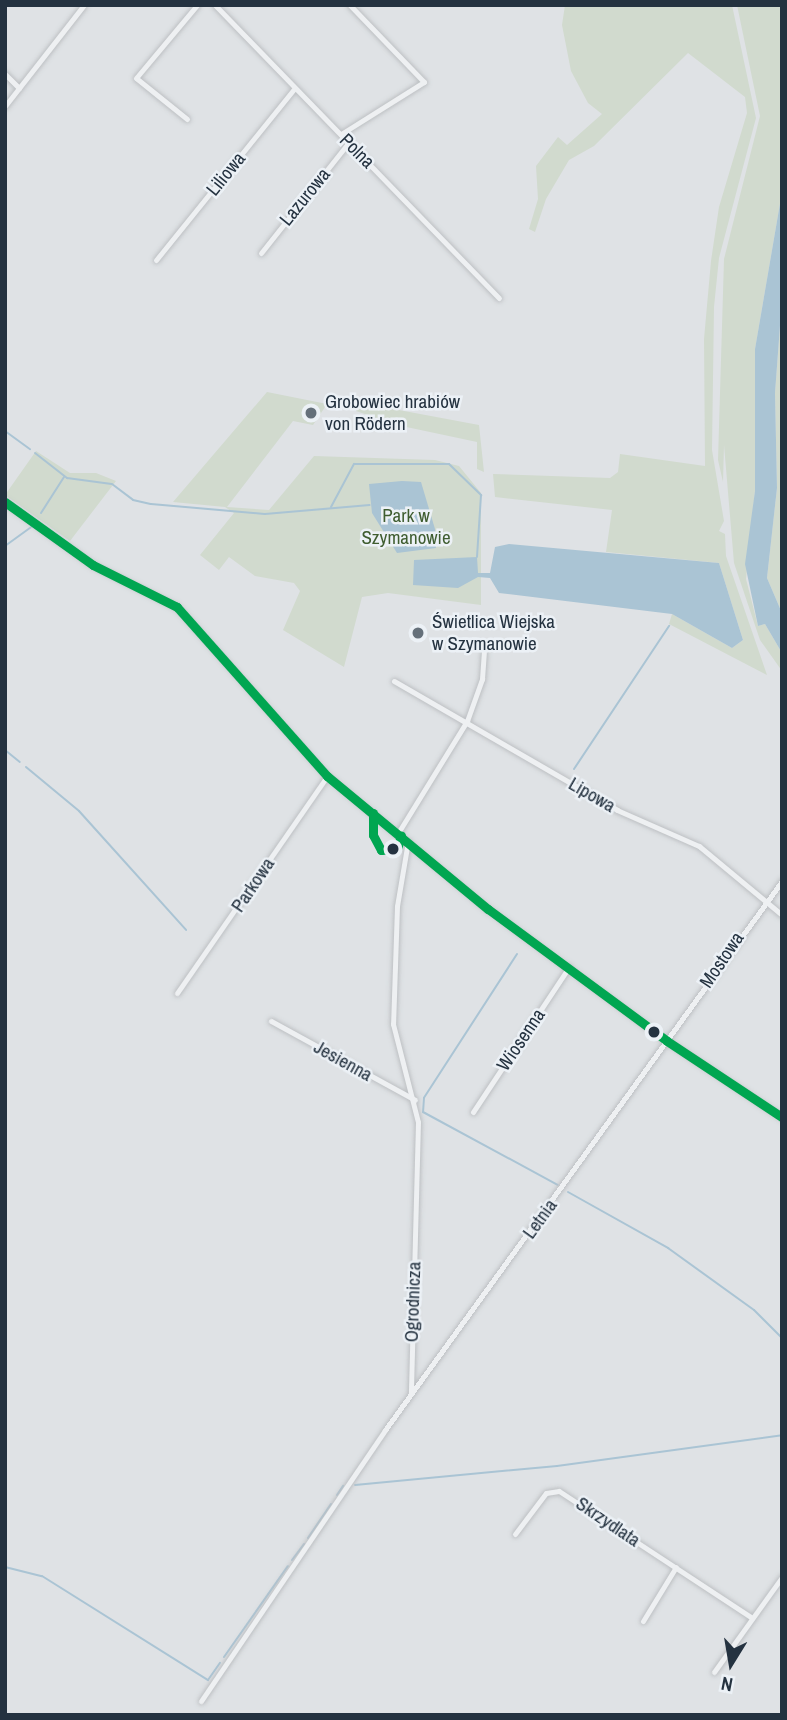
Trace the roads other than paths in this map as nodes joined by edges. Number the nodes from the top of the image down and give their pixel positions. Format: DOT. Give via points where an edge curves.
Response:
graph roads {
  1 [pos="84,5"];
  2 [pos="197,5"];
  3 [pos="215,5"];
  4 [pos="350,5"];
  5 [pos="5,74"];
  6 [pos="19,88"];
  7 [pos="295,88"];
  8 [pos="5,106"];
  9 [pos="187,119"];
  10 [pos="341,135"];
  11 [pos="349,142"];
  12 [pos="261,253"];
  13 [pos="156,260"];
  14 [pos="499,298"];
  15 [pos="5,502"];
  16 [pos="484,652"];
  17 [pos="394,681"];
  18 [pos="467,721"];
  19 [pos="327,776"];
  20 [pos="400,835"];
  21 [pos="408,841"];
  22 [pos="782,881"];
  23 [pos="764,902"];
  24 [pos="782,915"];
  25 [pos="569,968"];
  26 [pos="177,993"];
  27 [pos="271,1021"];
  28 [pos="667,1041"];
  29 [pos="415,1100"];
  30 [pos="473,1112"];
  31 [pos="782,1117"];
  32 [pos="411,1395"];
  33 [pos="515,1534"];
  34 [pos="676,1567"];
  35 [pos="782,1577"];
  36 [pos="752,1618"];
  37 [pos="643,1621"];
  38 [pos="714,1672"];
  39 [pos="201,1701"];
  1 -- 6 [label="street"];
  2 -- 9 [label="street" via="136,78"];
  3 -- 7 [label="street, Polna"];
  4 -- 10 [label="street" via="424,82"];
  5 -- 6 [label="street"];
  6 -- 8 [label="street"];
  7 -- 10 [label="street, Polna"];
  7 -- 13 [label="street, Liliowa"];
  10 -- 11 [label="street, Polna"];
  11 -- 12 [label="street, Lazurowa"];
  11 -- 14 [label="street, Polna"];
  15 -- 19 [label="street" via="93,565 177,607"];
  16 -- 18 [label="street" via="482,679"];
  17 -- 18 [label="street, Lipowa"];
  18 -- 20 [label="street"];
  18 -- 23 [label="street, Lipowa" via="617,810 699,846"];
  19 -- 20 [label="street"];
  19 -- 26 [label="street, Parkowa"];
  20 -- 21 [label="street"];
  21 -- 25 [label="street" via="488,909"];
  21 -- 29 [label="street, Ogrodnicza" via="397,906 393,1024"];
  22 -- 23 [label="street, Mostowa"];
  23 -- 24 [label="street, Lipowa"];
  23 -- 28 [label="street, Mostowa"];
  25 -- 28 [label="street"];
  25 -- 30 [label="street, Wiosenna"];
  27 -- 29 [label="street, Jesienna"];
  28 -- 31 [label="street"];
  28 -- 32 [label="street, Letnia"];
  29 -- 32 [label="street, Ogrodnicza"];
  32 -- 39 [label="street"];
  33 -- 34 [label="street, Skrzydlata" via="546,1493 554,1490"];
  34 -- 36 [label="street, Skrzydlata"];
  34 -- 37 [label="street"];
  35 -- 36 [label="street"];
  36 -- 38 [label="street"];
}
